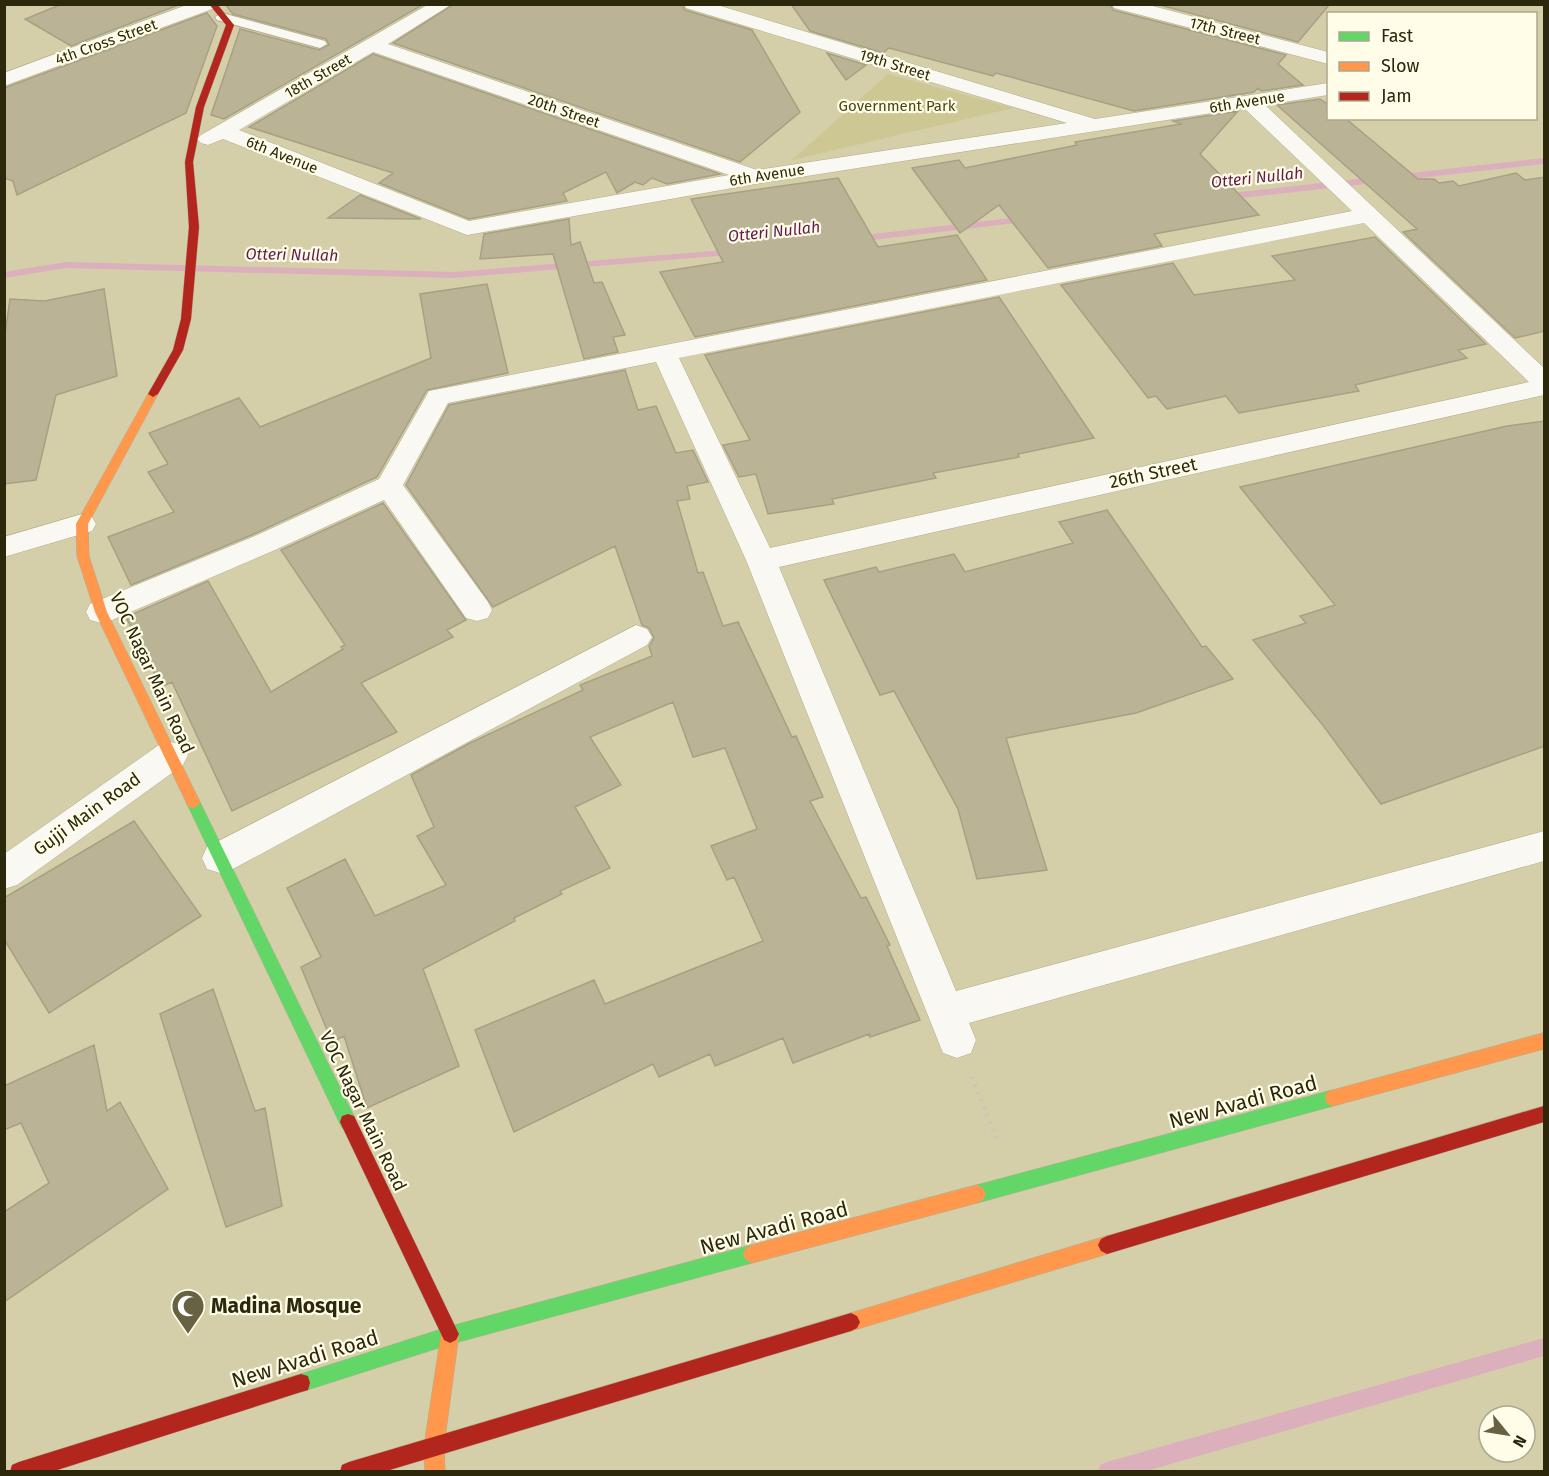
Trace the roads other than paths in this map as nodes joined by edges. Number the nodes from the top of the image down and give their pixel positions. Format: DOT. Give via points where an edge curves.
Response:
graph roads {
  1 [pos="443,4"];
  2 [pos="693,4"];
  3 [pos="1121,4"];
  4 [pos="214,8"];
  5 [pos="320,44"];
  6 [pos="372,45"];
  7 [pos="1327,57"];
  8 [pos="4,80"];
  9 [pos="1327,89"];
  10 [pos="1249,101"];
  11 [pos="1097,125"];
  12 [pos="222,131"];
  13 [pos="193,148"];
  14 [pos="755,177"];
  15 [pos="1368,215"];
  16 [pos="664,352"];
  17 [pos="1545,385"];
  18 [pos="388,486"];
  19 [pos="82,524"];
  20 [pos="4,547"];
  21 [pos="761,560"];
  22 [pos="477,610"];
  23 [pos="101,612"];
  24 [pos="636,637"];
  25 [pos="171,755"];
  26 [pos="1545,846"];
  27 [pos="220,858"];
  28 [pos="4,874"];
  29 [pos="1545,1041"];
  30 [pos="1545,1114"];
  31 [pos="451,1335"];
  32 [pos="434,1446"];
  33 [pos="19,1472"];
  34 [pos="349,1472"];
  35 [pos="435,1472"];
  1 -- 6 [label="street, 18th Street"];
  2 -- 11 [label="street, 19th Street"];
  3 -- 7 [label="street, 17th Street"];
  4 -- 5 [label="lane"];
  4 -- 8 [label="street, 4th Cross Street"];
  4 -- 13 [label="street" via="230,25 200,107"];
  6 -- 12 [label="street, 18th Street"];
  6 -- 14 [label="street, 20th Street"];
  9 -- 10 [label="street, 6th Avenue"];
  10 -- 11 [label="street, 6th Avenue"];
  10 -- 15 [label="street"];
  11 -- 14 [label="street, 6th Avenue"];
  12 -- 13 [label="street, 18th Street"];
  12 -- 14 [label="street, 6th Avenue" via="467,228"];
  13 -- 19 [label="street" via="189,162 194,227 186,319 178,350"];
  15 -- 16 [label="street"];
  15 -- 17 [label="street"];
  16 -- 18 [label="street" via="438,397"];
  16 -- 21 [label="street"];
  17 -- 21 [label="street, 26th Street"];
  18 -- 22 [label="street"];
  18 -- 23 [label="street"];
  19 -- 20 [label="street"];
  19 -- 23 [label="street, VOC Nagar Main Road" via="83,556"];
  21 -- 26 [label="street" via="951,1026"];
  23 -- 25 [label="street, VOC Nagar Main Road"];
  24 -- 27 [label="street"];
  25 -- 27 [label="street, VOC Nagar Main Road"];
  25 -- 28 [label="street, Gujji Main Road"];
  27 -- 31 [label="street, VOC Nagar Main Road"];
  29 -- 31 [label="street, New Avadi Road"];
  30 -- 32 [label="street"];
  31 -- 32 [label="street"];
  31 -- 33 [label="street, New Avadi Road"];
  32 -- 34 [label="street"];
  32 -- 35 [label="street"];
}
